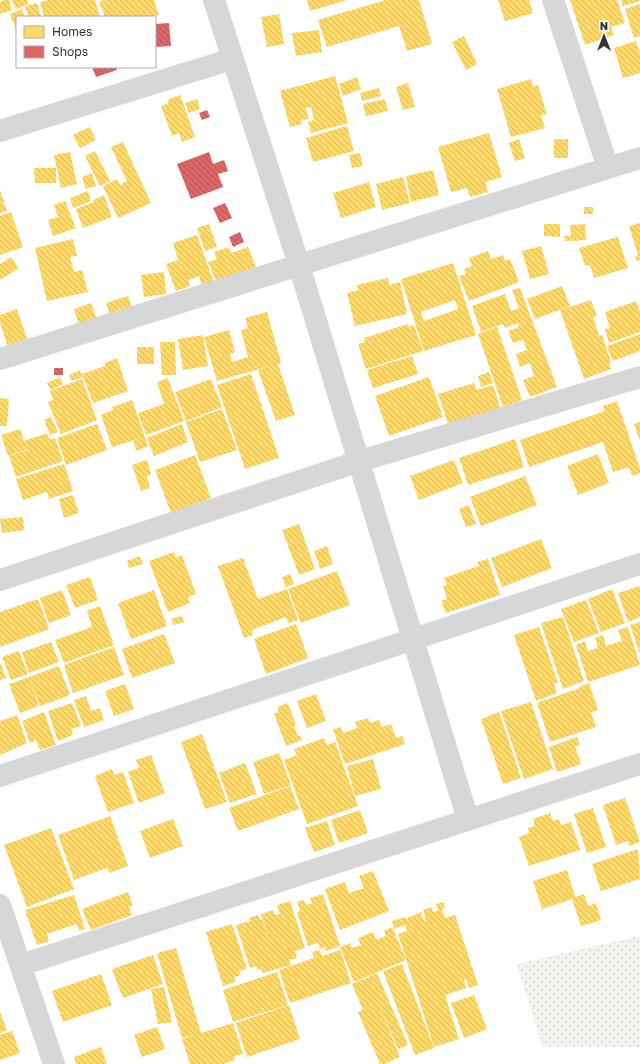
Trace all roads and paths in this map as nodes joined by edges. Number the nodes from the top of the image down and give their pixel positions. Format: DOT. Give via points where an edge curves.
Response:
graph roads {
  1 [pos="214,0"];
  2 [pos="553,0"];
  3 [pos="232,59"];
  4 [pos="0,131"];
  5 [pos="640,158"];
  6 [pos="608,168"];
  7 [pos="299,266"];
  8 [pos="0,359"];
  9 [pos="640,377"];
  10 [pos="360,462"];
  11 [pos="640,564"];
  12 [pos="0,580"];
  13 [pos="413,639"];
  14 [pos="640,764"];
  15 [pos="0,776"];
  16 [pos="468,820"];
  17 [pos="0,905"];
  18 [pos="21,965"];
  19 [pos="54,1064"];
  1 -- 3 [label="street"];
  2 -- 6 [label="street"];
  3 -- 4 [label="street"];
  3 -- 7 [label="street"];
  5 -- 6 [label="street"];
  6 -- 7 [label="street"];
  7 -- 8 [label="street"];
  7 -- 10 [label="street"];
  9 -- 10 [label="street"];
  10 -- 12 [label="street"];
  10 -- 13 [label="street"];
  11 -- 13 [label="street"];
  13 -- 15 [label="street"];
  13 -- 16 [label="street"];
  14 -- 16 [label="street"];
  16 -- 18 [label="street"];
  17 -- 18 [label="street"];
  18 -- 19 [label="street"];
}
